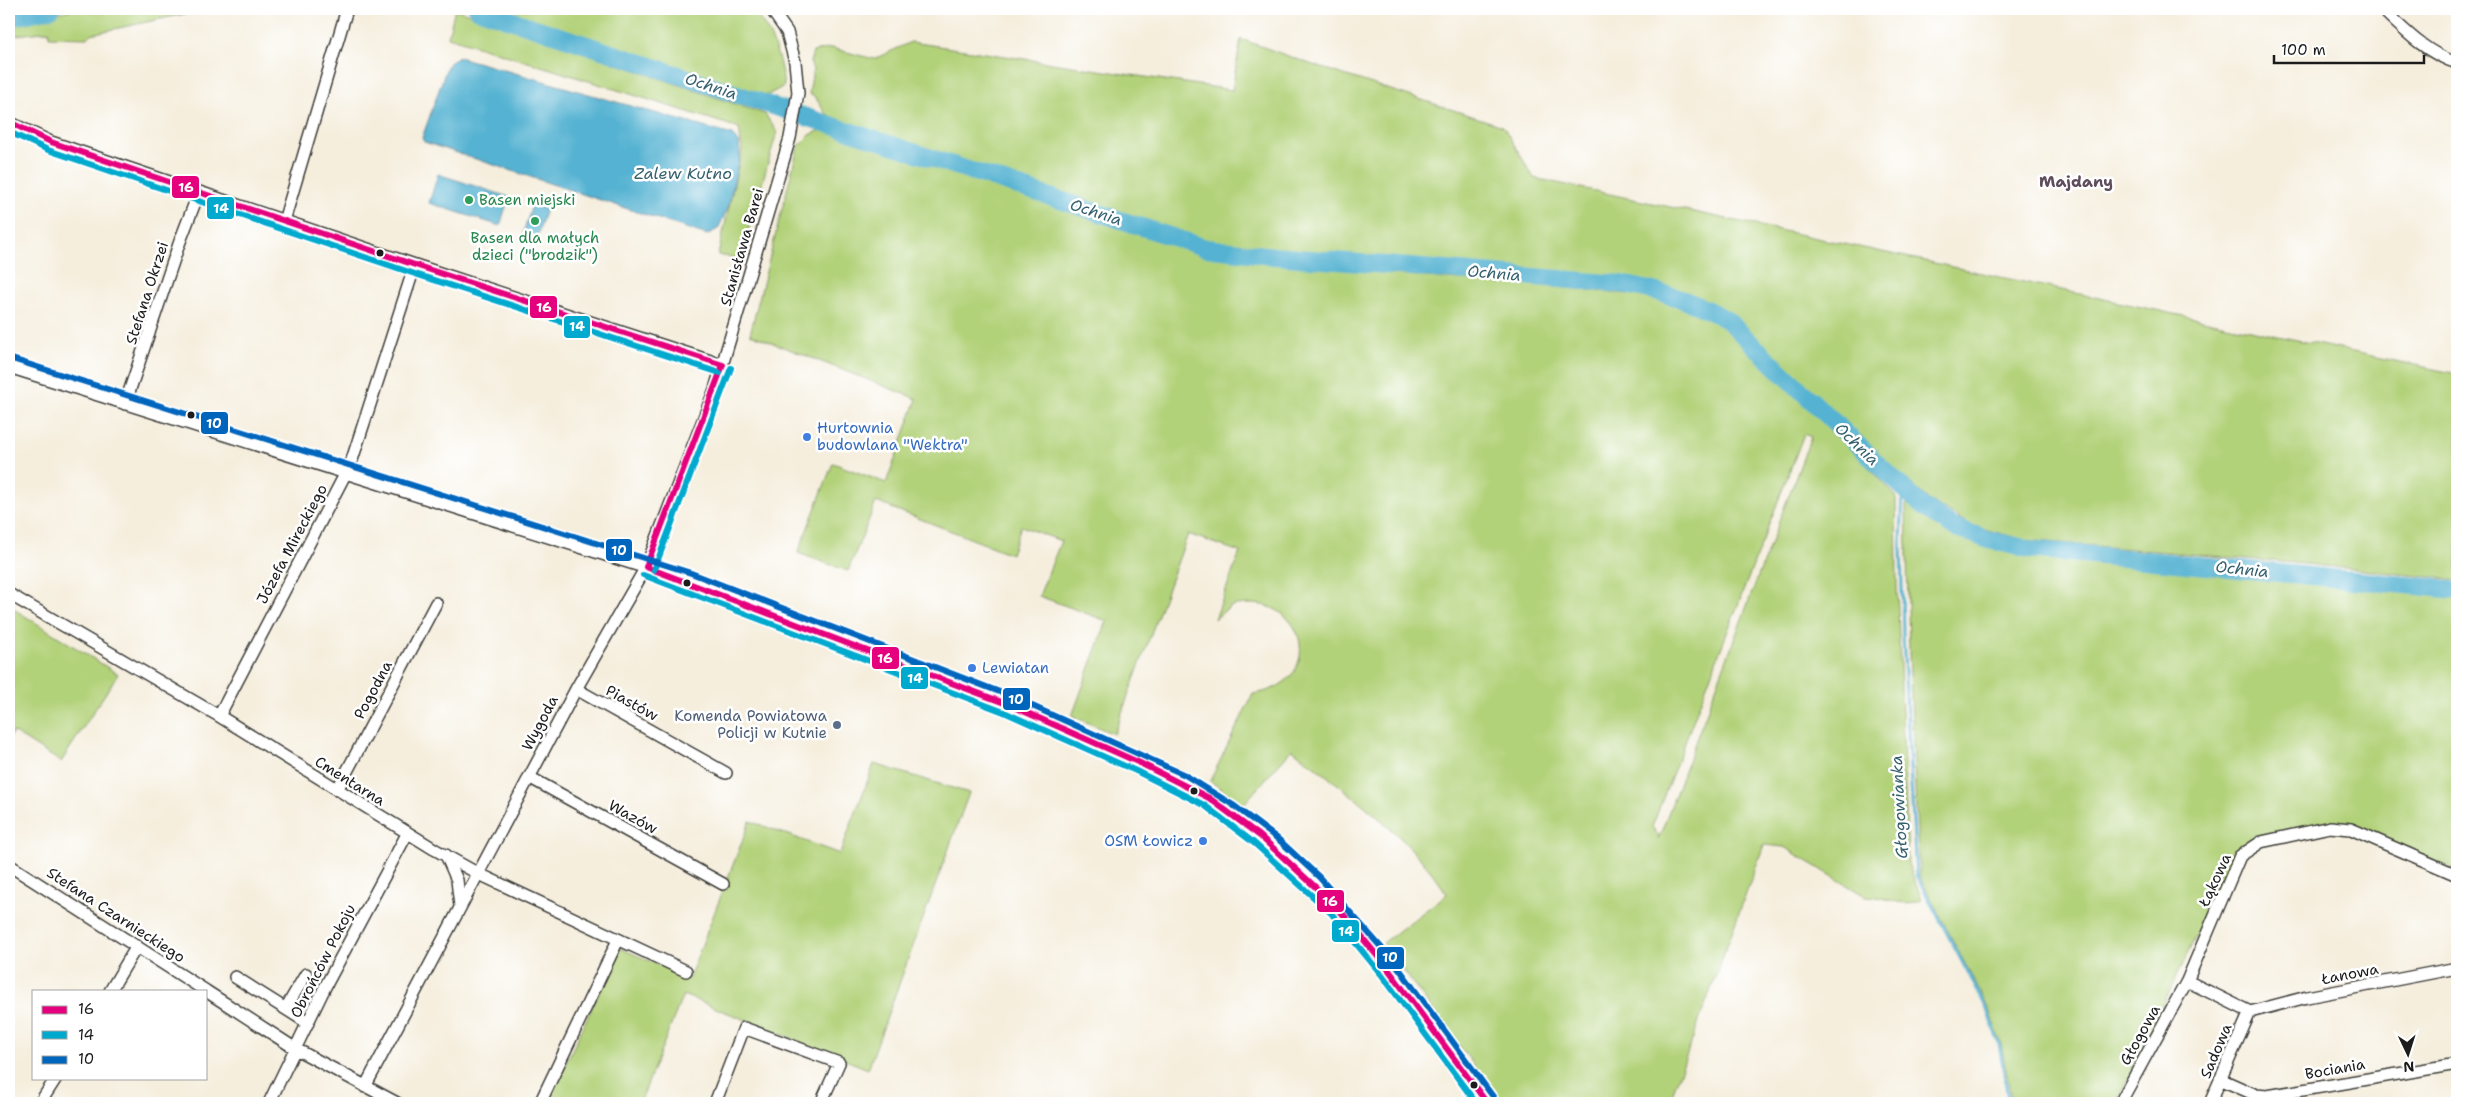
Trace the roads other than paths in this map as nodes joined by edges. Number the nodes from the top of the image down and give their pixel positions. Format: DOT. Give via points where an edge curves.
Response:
graph roads {
  1 [pos="347,9"];
  2 [pos="770,9"];
  3 [pos="2382,9"];
  4 [pos="2457,63"];
  5 [pos="9,122"];
  6 [pos="199,192"];
  7 [pos="284,221"];
  8 [pos="415,266"];
  9 [pos="723,366"];
  10 [pos="9,367"];
  11 [pos="125,404"];
  12 [pos="347,473"];
  13 [pos="646,567"];
  14 [pos="9,594"];
  15 [pos="436,603"];
  16 [pos="576,689"];
  17 [pos="219,716"];
  18 [pos="726,773"];
  19 [pos="529,777"];
  20 [pos="337,790"];
  21 [pos="407,834"];
  22 [pos="446,855"];
  23 [pos="9,866"];
  24 [pos="477,873"];
  25 [pos="2457,875"];
  26 [pos="723,884"];
  27 [pos="460,906"];
  28 [pos="618,940"];
  29 [pos="137,946"];
  30 [pos="2457,968"];
  31 [pos="686,971"];
  32 [pos="306,974"];
  33 [pos="235,977"];
  34 [pos="2187,981"];
  35 [pos="111,990"];
  36 [pos="204,990"];
  37 [pos="208,992"];
  38 [pos="286,1008"];
  39 [pos="2250,1012"];
  40 [pos="308,1023"];
  41 [pos="296,1049"];
  42 [pos="2457,1064"];
  43 [pos="2220,1079"];
  44 [pos="55,1080"];
  45 [pos="365,1087"];
  46 [pos="40,1103"];
  47 [pos="269,1103"];
  48 [pos="397,1103"];
  49 [pos="540,1103"];
  50 [pos="715,1103"];
  51 [pos="821,1103"];
  52 [pos="1487,1103"];
  53 [pos="2120,1103"];
  54 [pos="2210,1103"];
  1 -- 7 [label="street"];
  2 -- 9 [label="street, Stanisława Barei" via="787,32 795,62 798,93 790,138"];
  3 -- 4 [label="street" via="2426,48"];
  5 -- 6 [label="street" via="51,142"];
  6 -- 7 [label="street"];
  6 -- 11 [label="street, Stefana Okrzei"];
  7 -- 8 [label="street"];
  8 -- 9 [label="street"];
  8 -- 12 [label="street, Józefa Mireckiego"];
  9 -- 13 [label="street, Wygoda"];
  10 -- 11 [label="street"];
  11 -- 12 [label="street"];
  12 -- 13 [label="street"];
  12 -- 17 [label="street, Józefa Mireckiego"];
  13 -- 16 [label="street, Wygoda"];
  13 -- 52 [label="street" via="1008,704 1140,763 1208,798 1260,836 1337,907 1388,969"];
  14 -- 17 [label="street, Cmentarna"];
  15 -- 20 [label="street, Pogodna"];
  16 -- 18 [label="street, Piastów"];
  16 -- 19 [label="street, Wygoda"];
  17 -- 20 [label="street, Cmentarna"];
  19 -- 24 [label="street, Wygoda"];
  19 -- 26 [label="street, Wazów"];
  20 -- 21 [label="street, Cmentarna"];
  21 -- 22 [label="street, Cmentarna"];
  21 -- 40 [label="street, Obrońców Pokoju"];
  22 -- 24 [label="street, Cmentarna"];
  22 -- 27 [label="street" via="457,880"];
  23 -- 29 [label="street, Stefana Czarnieckiego"];
  24 -- 27 [label="street, Wygoda"];
  24 -- 28 [label="street, Cmentarna"];
  25 -- 34 [label="street, Łąkowa" via="2352,829 2330,827 2261,842 2240,856"];
  27 -- 45 [label="street, Wygoda"];
  28 -- 31 [label="street, Cmentarna"];
  28 -- 49 [label="street"];
  29 -- 35 [label="street"];
  29 -- 36 [label="street, Stefana Czarnieckiego"];
  30 -- 39 [label="street, Łanowa" via="2307,997"];
  32 -- 38 [label="street"];
  33 -- 38 [label="street"];
  34 -- 39 [label="street"];
  34 -- 53 [label="street, Głogowa"];
  37 -- 41 [label="street, Stefana Czarnieckiego"];
  38 -- 40 [label="street"];
  39 -- 43 [label="street, Sadowa"];
  40 -- 41 [label="street, Obrońców Pokoju"];
  41 -- 45 [label="street, Stefana Czarnieckiego"];
  41 -- 47 [label="street, Obrońców Pokoju"];
  42 -- 43 [label="street, Bociania" via="2266,1096 2256,1095"];
  43 -- 54 [label="street, Sadowa"];
  44 -- 46 [label="street"];
  45 -- 48 [label="street, Stefana Czarnieckiego"];
  50 -- 51 [label="street" via="744,1028 839,1063"];
}
